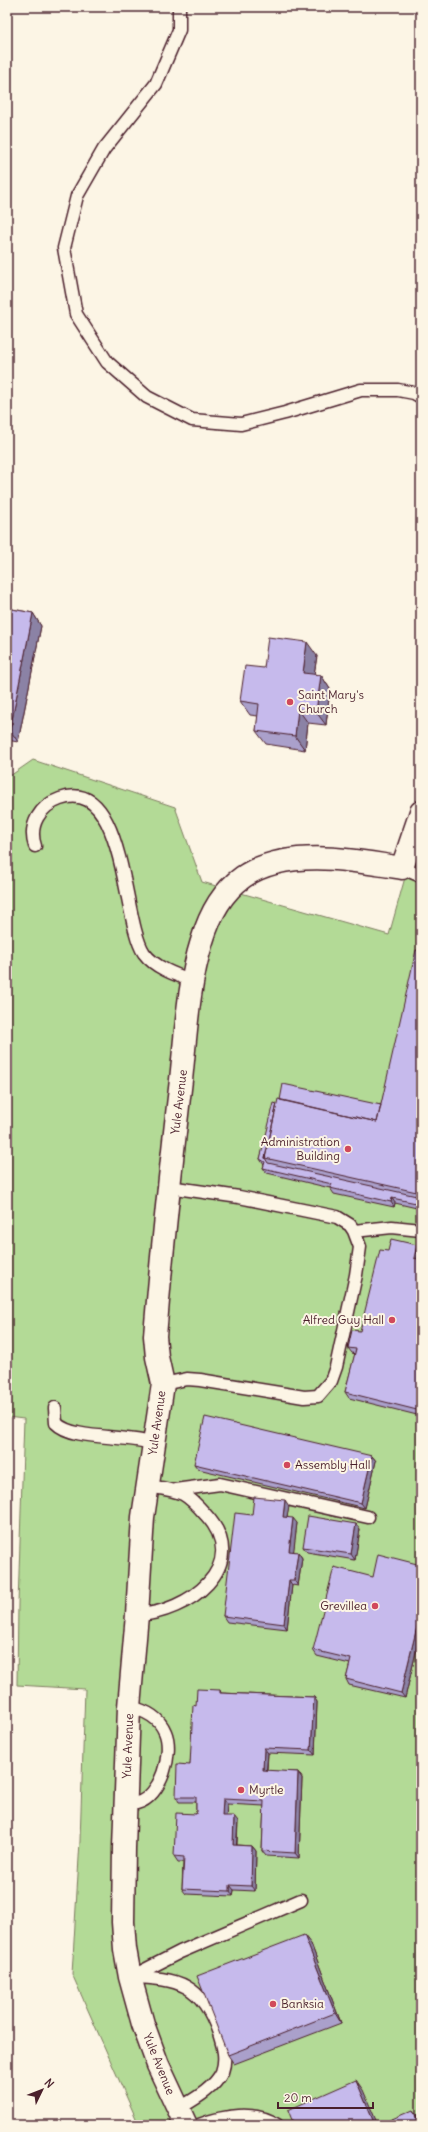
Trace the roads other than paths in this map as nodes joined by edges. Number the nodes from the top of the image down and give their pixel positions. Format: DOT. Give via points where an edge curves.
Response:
graph roads {
  1 [pos="179,7"];
  2 [pos="421,397"];
  3 [pos="421,812"];
  4 [pos="35,846"];
  5 [pos="412,872"];
  6 [pos="194,981"];
  7 [pos="169,1187"];
  8 [pos="421,1230"];
  9 [pos="354,1231"];
  10 [pos="163,1384"];
  11 [pos="56,1408"];
  12 [pos="154,1444"];
  13 [pos="148,1486"];
  14 [pos="172,1490"];
  15 [pos="368,1517"];
  16 [pos="137,1615"];
  17 [pos="129,1707"];
  18 [pos="125,1803"];
  19 [pos="301,1900"];
  20 [pos="130,1977"];
  21 [pos="182,2117"];
  22 [pos="199,2125"];
  23 [pos="277,2125"];
  1 -- 2 [label="lane" via="180,30 156,84 104,149 77,196 64,248 76,314 107,362 147,398 192,420 241,424 360,390 398,390"];
  3 -- 5 [label="street, Yule Avenue"];
  4 -- 6 [label="lane" via="33,827 38,815 50,804 73,796 94,804 104,817 113,840 141,947 151,960 160,966"];
  5 -- 6 [label="street, Yule Avenue" via="321,858 273,863 257,869 232,886 211,917 201,942"];
  6 -- 7 [label="street, Yule Avenue"];
  7 -- 9 [label="lane" via="239,1196 337,1217 350,1225"];
  7 -- 10 [label="street, Yule Avenue" via="155,1336"];
  8 -- 9 [label="lane" via="392,1227"];
  9 -- 10 [label="lane" via="360,1247 357,1269 336,1367 331,1381 323,1392 318,1396 304,1397 227,1383 187,1379"];
  10 -- 12 [label="street, Yule Avenue"];
  11 -- 12 [label="lane" via="56,1423 75,1434 128,1438"];
  12 -- 13 [label="street, Yule Avenue"];
  13 -- 14 [label="lane"];
  13 -- 16 [label="street, Yule Avenue" via="143,1517"];
  14 -- 15 [label="lane" via="220,1484"];
  14 -- 16 [label="lane" via="190,1498 216,1526 222,1556 215,1576 198,1593 166,1610"];
  16 -- 17 [label="street, Yule Avenue"];
  17 -- 18 [label="street, Yule Avenue"];
  17 -- 18 [label="lane" via="156,1718 166,1732 168,1748 164,1770 157,1787 137,1803"];
  18 -- 20 [label="street, Yule Avenue" via="123,1922"];
  19 -- 20 [label="lane" via="180,1952"];
  20 -- 21 [label="street, Yule Avenue" via="143,2024"];
  20 -- 21 [label="lane" via="160,1977 182,1984 199,1997 216,2026 224,2049 221,2073"];
  22 -- 23 [label="lane" via="256,2115"];
}
